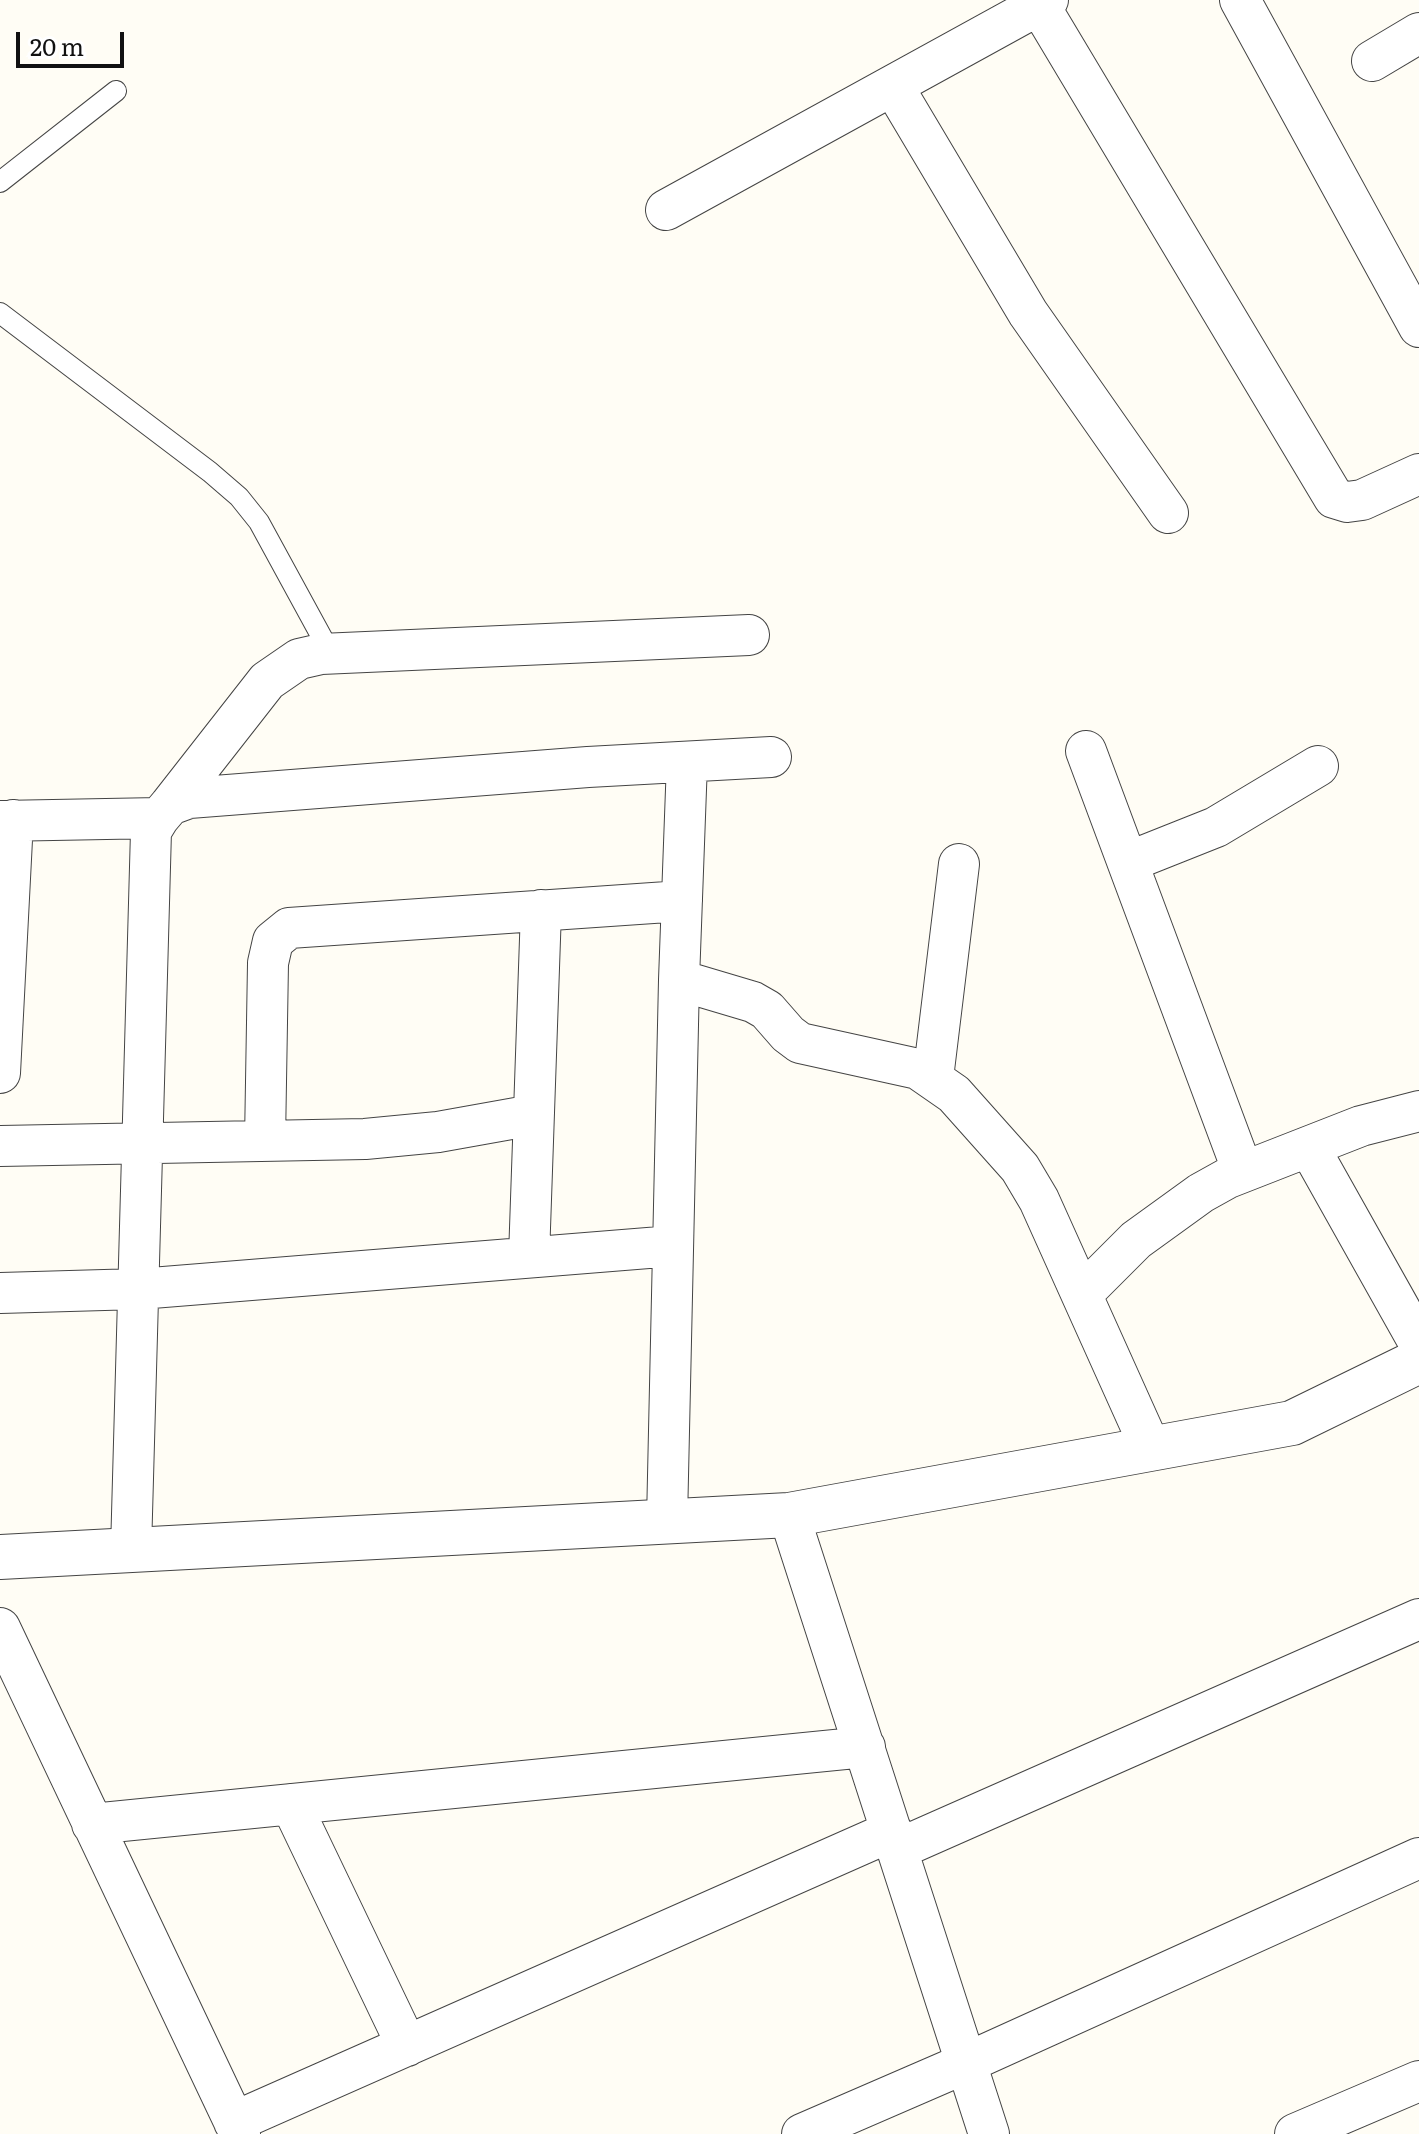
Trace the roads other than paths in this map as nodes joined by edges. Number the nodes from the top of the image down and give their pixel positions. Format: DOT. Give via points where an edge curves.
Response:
graph roads {
  1 [pos="1240,0"];
  2 [pos="1044,3"];
  3 [pos="1419,33"];
  4 [pos="1372,61"];
  5 [pos="893,86"];
  6 [pos="116,91"];
  7 [pos="0,182"];
  8 [pos="666,210"];
  9 [pos="0,313"];
  10 [pos="1419,327"];
  11 [pos="1419,474"];
  12 [pos="1168,513"];
  13 [pos="749,635"];
  14 [pos="331,654"];
  15 [pos="1086,751"];
  16 [pos="771,757"];
  17 [pos="687,762"];
  18 [pos="1318,766"];
  19 [pos="165,811"];
  20 [pos="6,820"];
  21 [pos="1128,862"];
  22 [pos="959,864"];
  23 [pos="682,901"];
  24 [pos="541,910"];
  25 [pos="679,980"];
  26 [pos="0,1073"];
  27 [pos="933,1078"];
  28 [pos="1419,1111"];
  29 [pos="533,1115"];
  30 [pos="265,1141"];
  31 [pos="143,1144"];
  32 [pos="0,1146"];
  33 [pos="1309,1147"];
  34 [pos="1243,1172"];
  35 [pos="673,1246"];
  36 [pos="529,1257"];
  37 [pos="139,1289"];
  38 [pos="0,1293"];
  39 [pos="1082,1294"];
  40 [pos="1419,1343"];
  41 [pos="1419,1361"];
  42 [pos="1151,1449"];
  43 [pos="789,1515"];
  44 [pos="667,1521"];
  45 [pos="131,1550"];
  46 [pos="0,1557"];
  47 [pos="1419,1619"];
  48 [pos="0,1628"];
  49 [pos="865,1747"];
  50 [pos="291,1804"];
  51 [pos="92,1824"];
  52 [pos="895,1840"];
  53 [pos="1419,1858"];
  54 [pos="407,2046"];
  55 [pos="966,2063"];
  56 [pos="1419,2081"];
  57 [pos="237,2128"];
  58 [pos="802,2134"];
  59 [pos="989,2134"];
  60 [pos="1295,2134"];
  1 -- 10 [label="street"];
  2 -- 5 [label="street"];
  2 -- 11 [label="street" via="1334,498 1362,500"];
  3 -- 4 [label="street"];
  5 -- 8 [label="street"];
  5 -- 12 [label="street" via="1028,313"];
  6 -- 7 [label="lane"];
  9 -- 14 [label="lane" via="239,497 259,522"];
  13 -- 14 [label="street"];
  14 -- 19 [label="street" via="299,659 267,681"];
  15 -- 21 [label="street"];
  16 -- 17 [label="street"];
  17 -- 19 [label="street" via="189,798"];
  17 -- 23 [label="street"];
  18 -- 21 [label="street" via="1216,827"];
  19 -- 20 [label="street"];
  19 -- 31 [label="street" via="151,831"];
  20 -- 26 [label="street"];
  21 -- 34 [label="street"];
  22 -- 27 [label="street"];
  23 -- 24 [label="street"];
  23 -- 25 [label="street"];
  24 -- 29 [label="street"];
  24 -- 30 [label="street" via="289,928 273,941 268,963"];
  25 -- 27 [label="street" via="753,1002 800,1043 918,1069"];
  25 -- 35 [label="street"];
  27 -- 39 [label="street" via="1020,1168"];
  28 -- 33 [label="street"];
  29 -- 30 [label="street" via="409,1136"];
  29 -- 36 [label="street"];
  30 -- 31 [label="street"];
  31 -- 32 [label="street"];
  31 -- 37 [label="street"];
  33 -- 34 [label="street"];
  33 -- 40 [label="street"];
  34 -- 39 [label="street" via="1201,1193 1136,1240"];
  35 -- 36 [label="street"];
  35 -- 44 [label="street"];
  36 -- 37 [label="street"];
  37 -- 38 [label="street"];
  37 -- 45 [label="street"];
  39 -- 42 [label="street"];
  41 -- 42 [label="street" via="1292,1423"];
  42 -- 43 [label="street"];
  43 -- 44 [label="street"];
  43 -- 49 [label="street"];
  44 -- 45 [label="street"];
  45 -- 46 [label="street"];
  47 -- 52 [label="street"];
  48 -- 51 [label="street"];
  49 -- 50 [label="street"];
  49 -- 52 [label="street"];
  50 -- 51 [label="street"];
  50 -- 54 [label="street"];
  51 -- 57 [label="street"];
  52 -- 54 [label="street"];
  52 -- 55 [label="street"];
  53 -- 55 [label="street"];
  54 -- 57 [label="street"];
  55 -- 58 [label="street"];
  55 -- 59 [label="street"];
  56 -- 60 [label="street"];
}
